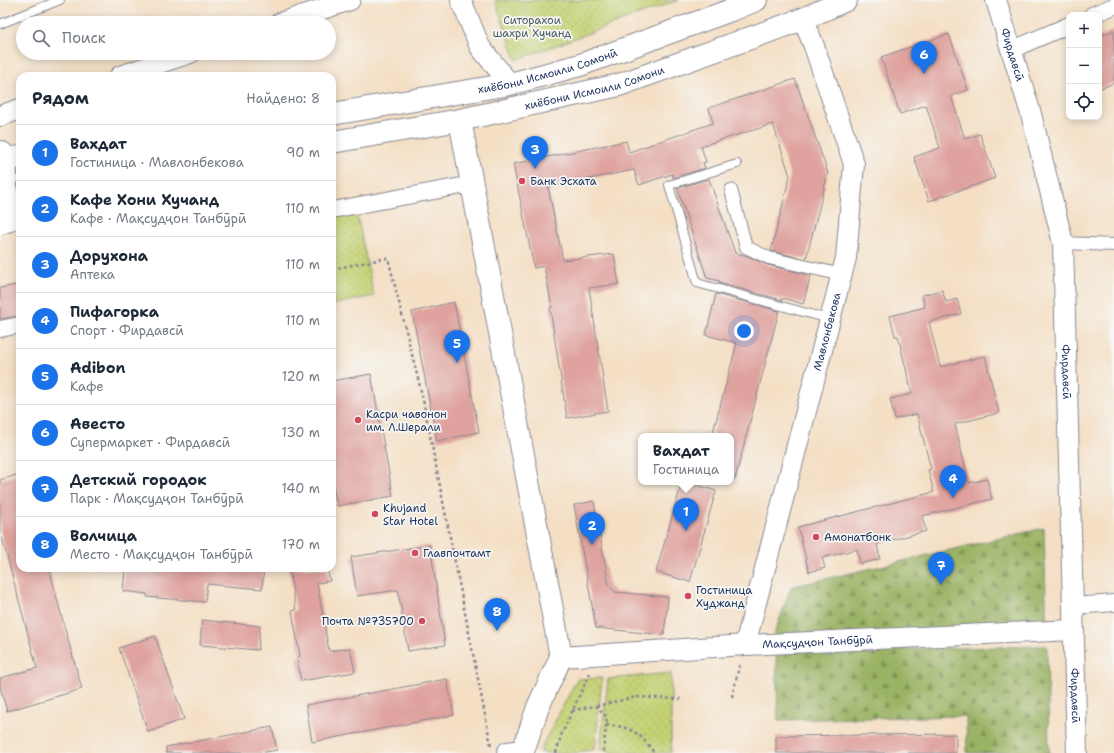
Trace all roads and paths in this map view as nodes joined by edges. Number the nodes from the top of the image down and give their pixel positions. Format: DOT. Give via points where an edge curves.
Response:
graph roads {
  1 [pos="60,0"];
  2 [pos="350,0"];
  3 [pos="461,0"];
  4 [pos="756,0"];
  5 [pos="846,0"];
  6 [pos="996,0"];
  7 [pos="1114,6"];
  8 [pos="1099,12"];
  9 [pos="20,16"];
  10 [pos="301,16"];
  11 [pos="16,18"];
  12 [pos="803,19"];
  13 [pos="0,24"];
  14 [pos="1066,26"];
  15 [pos="1011,50"];
  16 [pos="169,60"];
  17 [pos="132,72"];
  18 [pos="510,84"];
  19 [pos="16,110"];
  20 [pos="336,113"];
  21 [pos="0,116"];
  22 [pos="460,120"];
  23 [pos="336,141"];
  24 [pos="6,157"];
  25 [pos="737,164"];
  26 [pos="472,184"];
  27 [pos="731,190"];
  28 [pos="12,205"];
  29 [pos="336,209"];
  30 [pos="0,223"];
  31 [pos="1063,243"];
  32 [pos="1114,245"];
  33 [pos="336,268"];
  34 [pos="842,275"];
  35 [pos="830,320"];
  36 [pos="16,326"];
  37 [pos="0,329"];
  38 [pos="1114,603"];
  39 [pos="1074,606"];
  40 [pos="1074,630"];
  41 [pos="745,645"];
  42 [pos="561,656"];
  43 [pos="593,667"];
  44 [pos="732,697"];
  45 [pos="681,699"];
  46 [pos="596,706"];
  47 [pos="572,711"];
  48 [pos="606,725"];
  49 [pos="511,750"];
  50 [pos="556,753"];
  51 [pos="603,753"];
  52 [pos="654,753"];
  53 [pos="1077,753"];
  1 -- 9 [label="lane"];
  2 -- 10 [label="street"];
  3 -- 18 [label="street" via="480,47"];
  4 -- 18 [label="main road, хиёбони Исмоили Сомонӣ" via="580,65"];
  5 -- 12 [label="main road, хиёбони Исмоили Сомони"];
  6 -- 15 [label="street, Фирдавсӣ"];
  7 -- 8 [label="street"];
  11 -- 13 [label="lane"];
  12 -- 22 [label="main road, хиёбони Исмоили Сомони" via="619,85"];
  12 -- 34 [label="street, Мавлонбекова" via="854,164 846,258"];
  14 -- 15 [label="street"];
  15 -- 31 [label="street, Фирдавсӣ" via="1031,114"];
  16 -- 17 [label="street"];
  18 -- 20 [label="main road, хиёбони Исмоили Сомонӣ"];
  19 -- 21 [label="street"];
  22 -- 23 [label="main road, хиёбони Исмоили Сомони"];
  22 -- 26 [label="main road"];
  24 -- 28 [label="main road"];
  25 -- 35 [label="lane" via="670,185 697,283"];
  26 -- 29 [label="street"];
  26 -- 42 [label="main road"];
  27 -- 34 [label="street" via="746,247 769,258"];
  28 -- 30 [label="main road" via="9,220"];
  31 -- 32 [label="street"];
  31 -- 39 [label="street, Фирдавсӣ"];
  33 -- 49 [label="path" via="388,258"];
  34 -- 35 [label="street, Мавлонбекова"];
  35 -- 41 [label="street, Мавлонбекова"];
  36 -- 37 [label="street"];
  38 -- 39 [label="street"];
  39 -- 40 [label="street, Фирдавсӣ"];
  40 -- 41 [label="street, Мақсудҷон Танбӯрӣ"];
  40 -- 53 [label="street, Фирдавсӣ"];
  41 -- 42 [label="street, Мақсудҷон Танбӯрӣ"];
  41 -- 44 [label="path"];
  42 -- 49 [label="main road" via="538,707"];
  43 -- 47 [label="path"];
  45 -- 46 [label="path" via="636,698"];
  46 -- 47 [label="path"];
  46 -- 48 [label="path" via="607,717"];
  47 -- 50 [label="path"];
  48 -- 51 [label="path"];
  48 -- 52 [label="path" via="633,730"];
}
